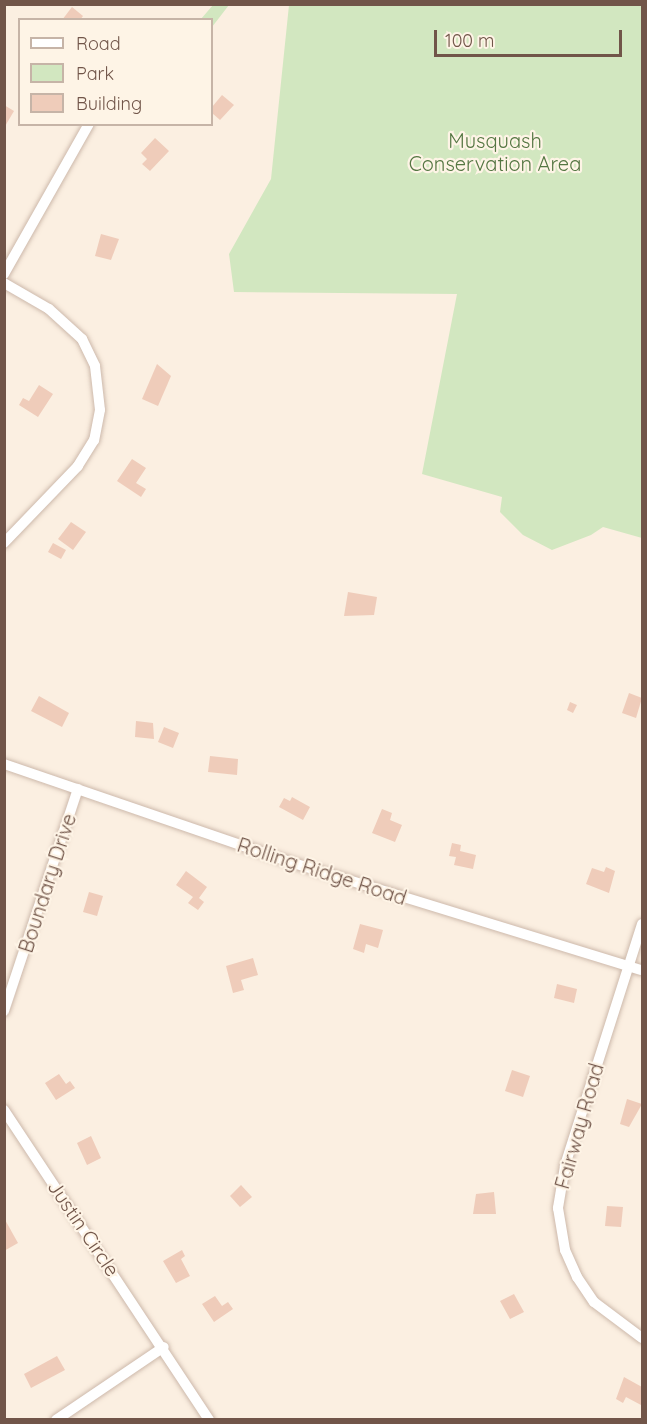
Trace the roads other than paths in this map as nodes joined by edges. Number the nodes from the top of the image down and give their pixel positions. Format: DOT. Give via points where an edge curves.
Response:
graph roads {
  1 [pos="88,126"];
  2 [pos="4,274"];
  3 [pos="4,283"];
  4 [pos="4,543"];
  5 [pos="4,764"];
  6 [pos="78,789"];
  7 [pos="642,924"];
  8 [pos="629,966"];
  9 [pos="642,970"];
  10 [pos="4,1011"];
  11 [pos="4,1110"];
  12 [pos="642,1338"];
  13 [pos="164,1347"];
  14 [pos="56,1419"];
  15 [pos="209,1419"];
  1 -- 2 [label="street"];
  3 -- 4 [label="street" via="50,309 82,339 95,366 100,410 94,440 78,466"];
  5 -- 6 [label="street, Rolling Ridge Road"];
  6 -- 8 [label="street, Rolling Ridge Road" via="284,860"];
  6 -- 10 [label="street, Boundary Drive"];
  7 -- 8 [label="street, Fairway Road"];
  8 -- 9 [label="street, Rolling Ridge Road"];
  8 -- 12 [label="street, Fairway Road" via="565,1166 558,1208 565,1250 577,1277 594,1302"];
  11 -- 13 [label="street, Justin Circle"];
  13 -- 14 [label="street"];
  13 -- 15 [label="street, Justin Circle"];
}
